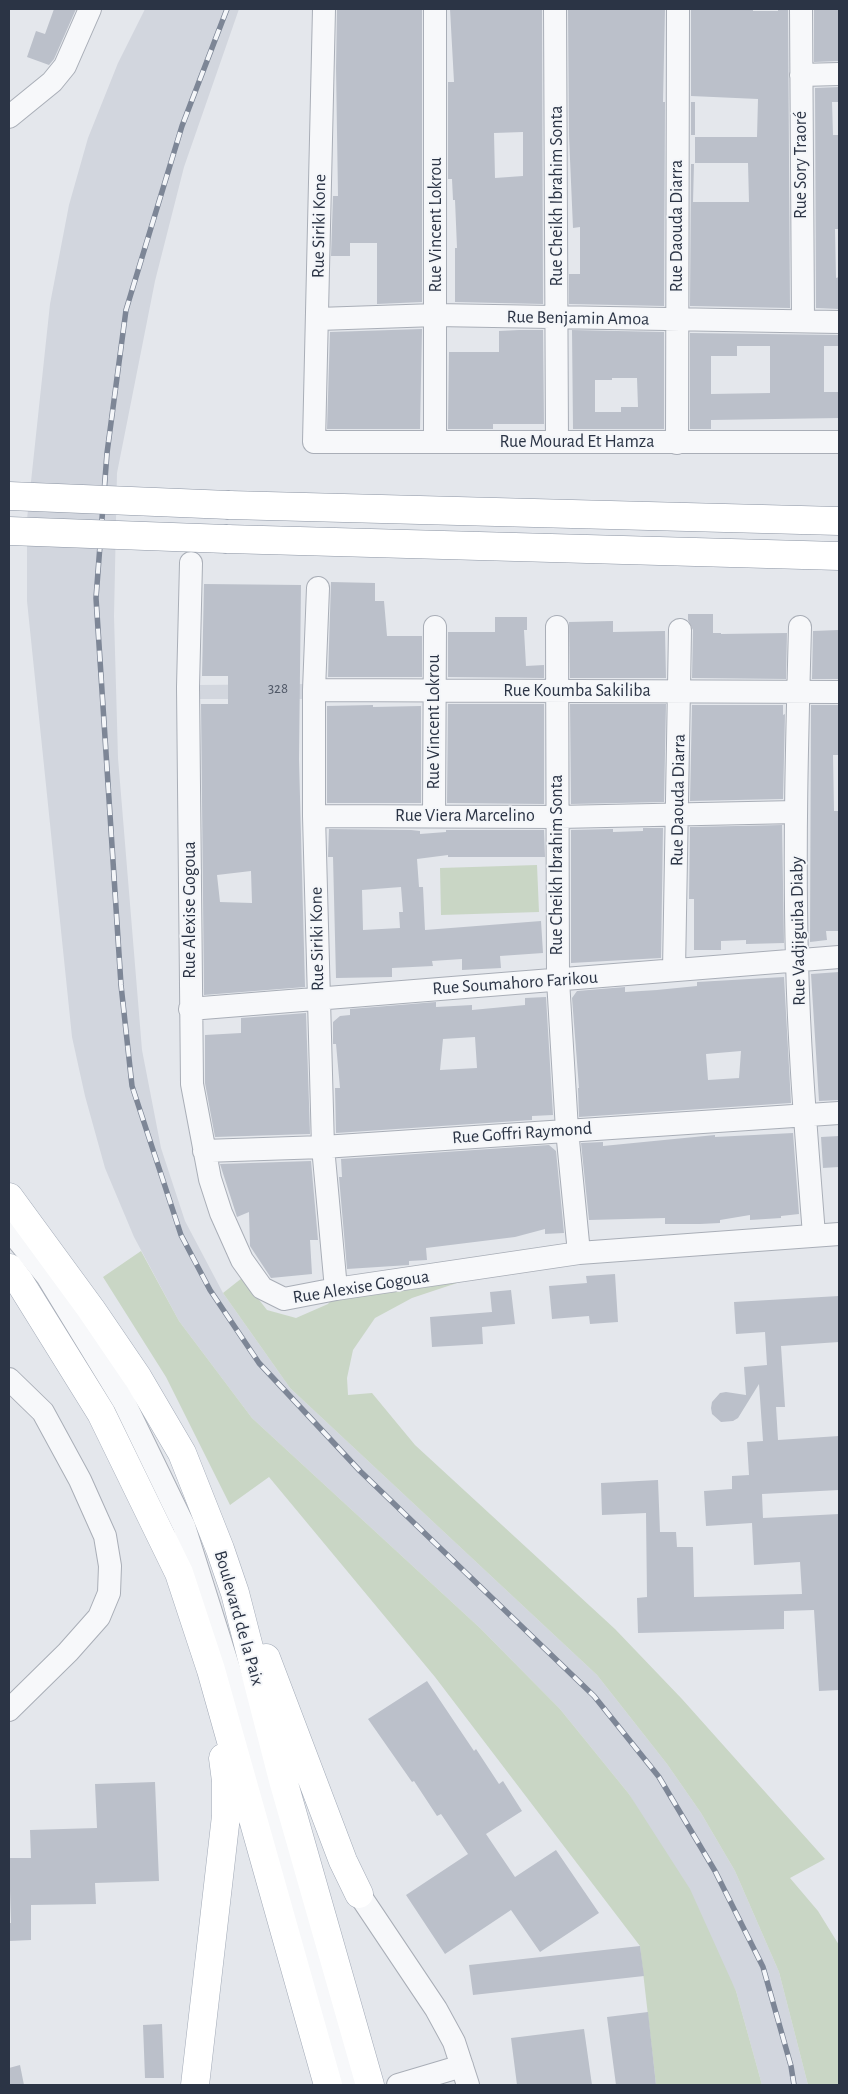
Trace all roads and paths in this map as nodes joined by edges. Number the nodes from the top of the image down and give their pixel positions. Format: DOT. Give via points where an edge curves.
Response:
graph roads {
  1 [pos="90,9"];
  2 [pos="324,9"];
  3 [pos="436,9"];
  4 [pos="555,9"];
  5 [pos="678,9"];
  6 [pos="800,9"];
  7 [pos="839,74"];
  8 [pos="801,75"];
  9 [pos="9,117"];
  10 [pos="436,315"];
  11 [pos="558,318"];
  12 [pos="318,319"];
  13 [pos="677,320"];
  14 [pos="802,321"];
  15 [pos="839,322"];
  16 [pos="314,442"];
  17 [pos="435,442"];
  18 [pos="557,442"];
  19 [pos="839,442"];
  20 [pos="678,443"];
  21 [pos="9,496"];
  22 [pos="839,521"];
  23 [pos="9,531"];
  24 [pos="839,556"];
  25 [pos="192,563"];
  26 [pos="318,588"];
  27 [pos="435,627"];
  28 [pos="556,627"];
  29 [pos="800,627"];
  30 [pos="680,630"];
  31 [pos="314,690"];
  32 [pos="434,690"];
  33 [pos="798,691"];
  34 [pos="556,692"];
  35 [pos="679,692"];
  36 [pos="839,692"];
  37 [pos="796,812"];
  38 [pos="678,815"];
  39 [pos="314,816"];
  40 [pos="434,816"];
  41 [pos="558,817"];
  42 [pos="839,957"];
  43 [pos="797,960"];
  44 [pos="674,970"];
  45 [pos="558,980"];
  46 [pos="318,998"];
  47 [pos="190,1009"];
  48 [pos="839,1114"];
  49 [pos="804,1115"];
  50 [pos="567,1130"];
  51 [pos="323,1147"];
  52 [pos="204,1151"];
  53 [pos="9,1197"];
  54 [pos="9,1230"];
  55 [pos="839,1234"];
  56 [pos="814,1235"];
  57 [pos="579,1253"];
  58 [pos="9,1268"];
  59 [pos="336,1289"];
  60 [pos="9,1379"];
  61 [pos="235,1593"];
  62 [pos="211,1670"];
  63 [pos="9,1710"];
  64 [pos="359,1894"];
  65 [pos="337,2065"];
  66 [pos="465,2075"];
  67 [pos="196,2085"];
  68 [pos="347,2085"];
  69 [pos="370,2085"];
  70 [pos="398,2085"];
  1 -- 9 [label="street" via="65,66 52,82"];
  2 -- 12 [label="street, Rue Siriki Kone"];
  3 -- 10 [label="street, Rue Vincent Lokrou"];
  4 -- 11 [label="street, Rue Cheikh Ibrahim Sonta"];
  5 -- 13 [label="street, Rue Daouda Diarra"];
  6 -- 8 [label="street, Rue Sory Traoré"];
  7 -- 8 [label="street"];
  8 -- 14 [label="street, Rue Sory Traoré"];
  10 -- 11 [label="street, Rue Benjamin Amoa"];
  10 -- 12 [label="street, Rue Benjamin Amoa"];
  10 -- 17 [label="street, Rue Vincent Lokrou"];
  11 -- 13 [label="street, Rue Benjamin Amoa"];
  11 -- 18 [label="street, Rue Cheikh Ibrahim Sonta"];
  12 -- 16 [label="street, Rue Siriki Kone"];
  13 -- 14 [label="street, Rue Benjamin Amoa"];
  13 -- 20 [label="street, Rue Daouda Diarra"];
  14 -- 15 [label="street, Rue Benjamin Amoa"];
  16 -- 17 [label="street, Rue Mourad Et Hamza"];
  17 -- 18 [label="street, Rue Mourad Et Hamza"];
  18 -- 20 [label="street, Rue Mourad Et Hamza"];
  19 -- 20 [label="street, Rue Mourad Et Hamza"];
  21 -- 22 [label="main road, bridge"];
  23 -- 24 [label="main road, bridge"];
  25 -- 47 [label="street, Rue Alexise Gogoua" via="188,687"];
  26 -- 31 [label="street, Rue Siriki Kone"];
  27 -- 32 [label="street, Rue Vincent Lokrou"];
  28 -- 34 [label="street, Rue Cheikh Ibrahim Sonta"];
  29 -- 33 [label="street, Rue Vadjiguiba Diaby"];
  30 -- 35 [label="street, Rue Daouda Diarra"];
  31 -- 32 [label="street, Rue Koumba Sakiliba"];
  31 -- 39 [label="street, Rue Siriki Kone"];
  32 -- 34 [label="street, Rue Koumba Sakiliba"];
  32 -- 40 [label="street, Rue Vincent Lokrou"];
  33 -- 35 [label="street, Rue Koumba Sakiliba"];
  33 -- 36 [label="street, Rue Koumba Sakiliba"];
  33 -- 37 [label="street, Rue Vadjiguiba Diaby"];
  34 -- 35 [label="street, Rue Koumba Sakiliba"];
  34 -- 41 [label="street, Rue Cheikh Ibrahim Sonta"];
  35 -- 38 [label="street, Rue Daouda Diarra"];
  37 -- 38 [label="street, Rue Viera Marcelino"];
  37 -- 43 [label="street, Rue Vadjiguiba Diaby"];
  38 -- 41 [label="street, Rue Viera Marcelino"];
  38 -- 44 [label="street, Rue Daouda Diarra"];
  39 -- 40 [label="street, Rue Viera Marcelino"];
  39 -- 46 [label="street, Rue Siriki Kone"];
  40 -- 41 [label="street, Rue Viera Marcelino"];
  41 -- 45 [label="street, Rue Cheikh Ibrahim Sonta"];
  42 -- 43 [label="street, Rue Soumahoro Farikou"];
  43 -- 44 [label="street, Rue Soumahoro Farikou"];
  43 -- 49 [label="street, Rue Vadjiguiba Diaby"];
  44 -- 45 [label="street, Rue Soumahoro Farikou"];
  45 -- 46 [label="street, Rue Soumahoro Farikou"];
  45 -- 50 [label="street, Rue Cheikh Ibrahim Sonta"];
  46 -- 47 [label="street, Rue Soumahoro Farikou"];
  46 -- 51 [label="street, Rue Siriki Kone"];
  47 -- 52 [label="street, Rue Alexise Gogoua" via="192,1084"];
  48 -- 49 [label="street, Rue Goffri Raymond"];
  49 -- 50 [label="street, Rue Goffri Raymond"];
  49 -- 56 [label="street, Rue Vadjiguiba Diaby"];
  50 -- 51 [label="street, Rue Goffri Raymond"];
  50 -- 57 [label="street, Rue Cheikh Ibrahim Sonta"];
  51 -- 52 [label="street, Rue Goffri Raymond"];
  51 -- 59 [label="street, Rue Siriki Kone"];
  52 -- 59 [label="street, Rue Alexise Gogoua" via="226,1225 242,1260 262,1288 284,1299"];
  53 -- 61 [label="main road, Boulevard de la Paix" via="107,1332 182,1453"];
  54 -- 65 [label="street, Boulevard de la Paix" via="47,1276 124,1402 184,1526 229,1669"];
  55 -- 56 [label="street, Rue Alexise Gogoua"];
  56 -- 57 [label="street, Rue Alexise Gogoua"];
  57 -- 59 [label="street, Rue Alexise Gogoua"];
  58 -- 62 [label="main road, Boulevard de la Paix" via="100,1412 138,1487 179,1573"];
  60 -- 63 [label="street" via="43,1412 80,1480 105,1536 110,1566 109,1593 99,1617"];
  61 -- 64 [label="main road" via="267,1659 343,1861"];
  61 -- 65 [label="main road, Boulevard de la Paix" via="283,1780"];
  62 -- 65 [label="main road, Boulevard de la Paix"];
  62 -- 67 [label="main road" via="226,1780 226,1816"];
  64 -- 66 [label="street" via="436,2010 454,2042"];
  65 -- 68 [label="street, Boulevard de la Paix"];
  65 -- 69 [label="main road, Boulevard de la Paix"];
  66 -- 70 [label="street"];
}
